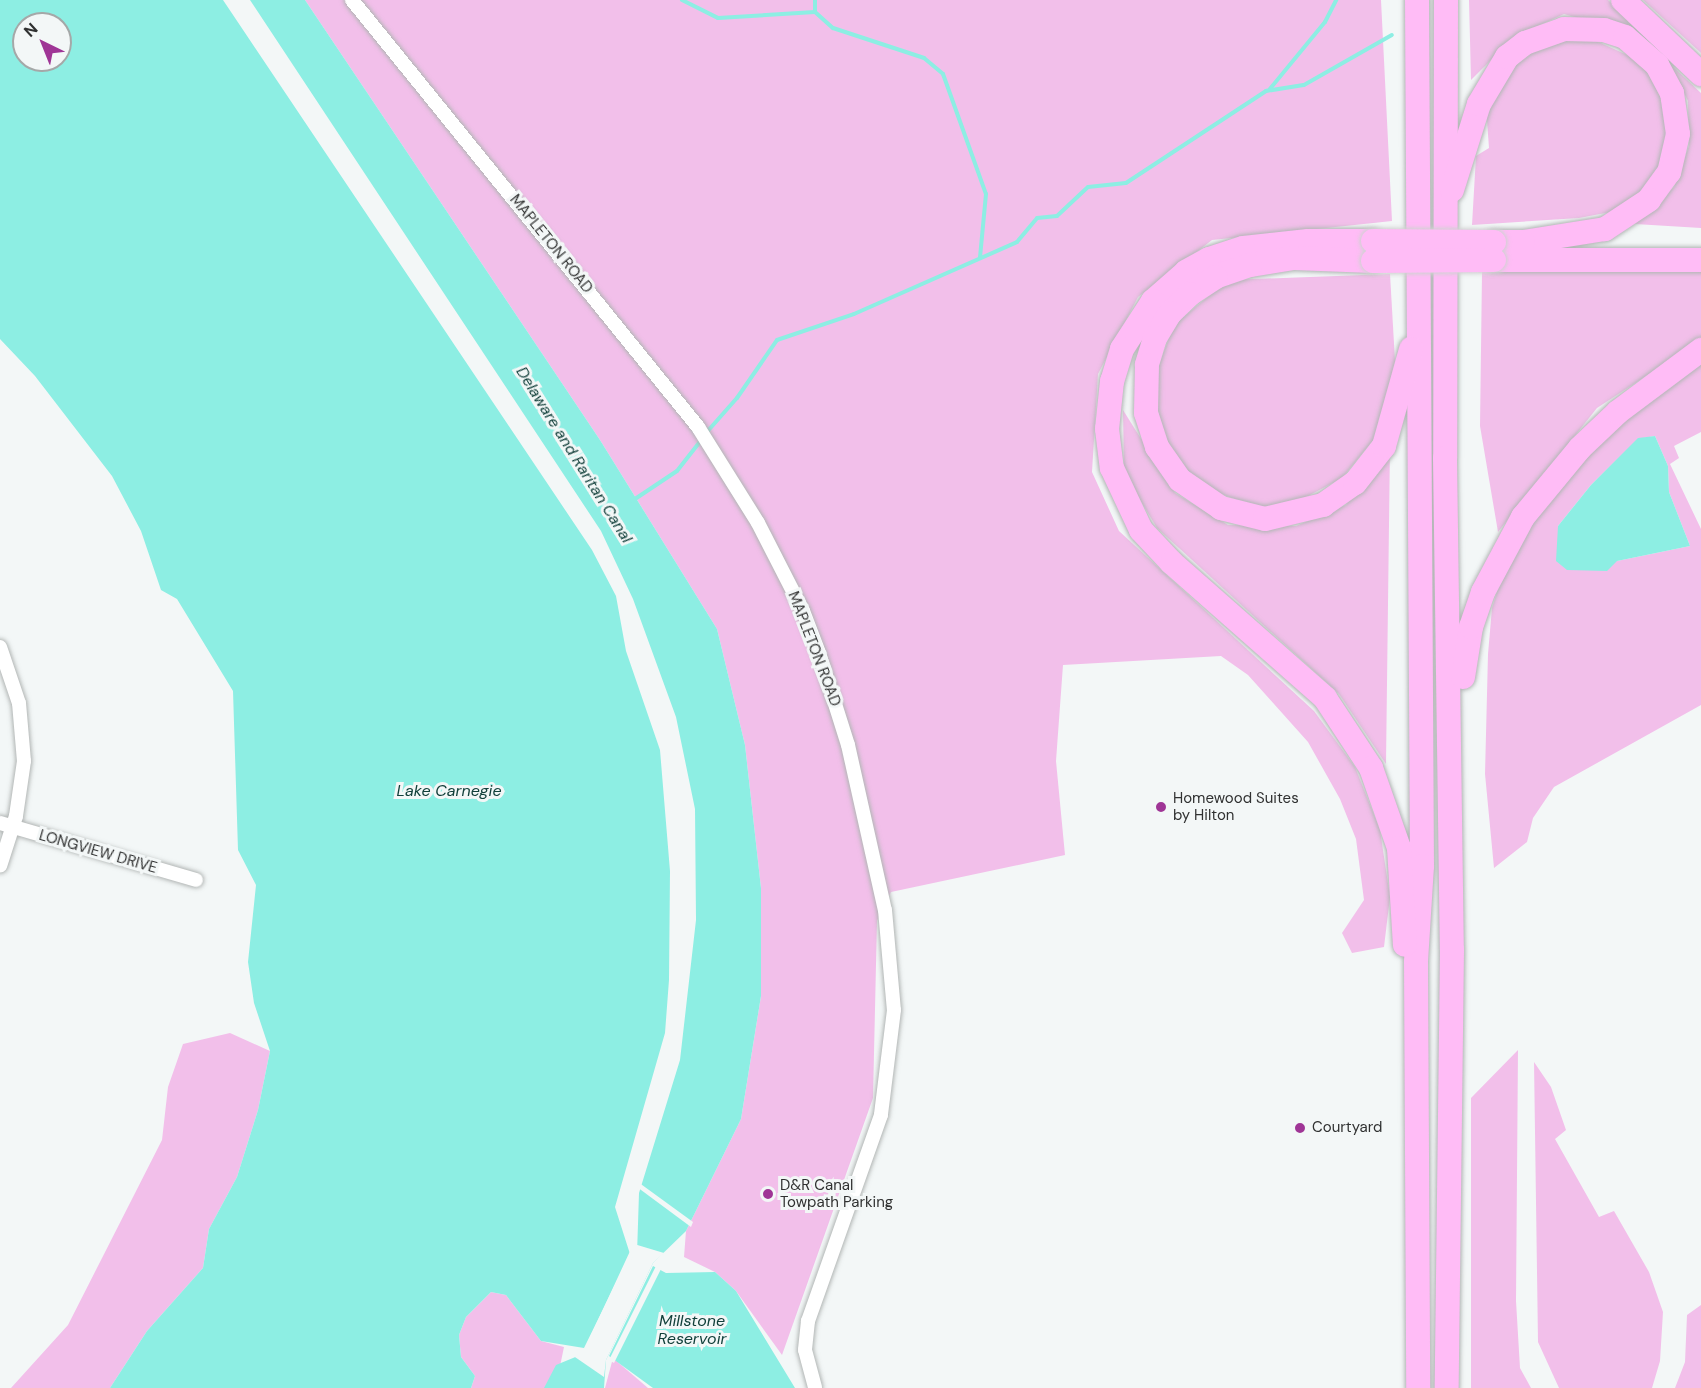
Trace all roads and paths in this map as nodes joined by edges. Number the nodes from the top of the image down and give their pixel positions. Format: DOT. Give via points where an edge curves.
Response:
graph roads {
  1 [pos="352,0"];
  2 [pos="1417,0"];
  3 [pos="1446,0"];
  4 [pos="1623,0"];
  5 [pos="1701,74"];
  6 [pos="1446,209"];
  7 [pos="1523,242"];
  8 [pos="1701,245"];
  9 [pos="1373,251"];
  10 [pos="1494,251"];
  11 [pos="1701,261"];
  12 [pos="1417,323"];
  13 [pos="1701,350"];
  14 [pos="0,647"];
  15 [pos="1452,729"];
  16 [pos="6,825"];
  17 [pos="0,866"];
  18 [pos="196,880"];
  19 [pos="1416,963"];
  20 [pos="815,1388"];
  21 [pos="1418,1388"];
  22 [pos="1447,1388"];
  1 -- 20 [label="street, MAPLETON ROAD" via="698,427 777,559 819,653 848,745 890,937 894,1010 887,1086 872,1146 808,1321 805,1350"];
  2 -- 12 [label="highway"];
  3 -- 6 [label="highway"];
  4 -- 5 [label="highway"];
  6 -- 7 [label="highway" via="1479,104 1507,57 1525,43 1564,28 1604,30 1625,37 1650,56 1672,93 1678,134 1669,172 1649,200 1624,220 1588,233"];
  6 -- 15 [label="highway" via="1445,458"];
  7 -- 8 [label="highway"];
  7 -- 10 [label="highway"];
  9 -- 10 [label="highway, bridge"];
  9 -- 12 [label="highway" via="1250,265 1216,277 1177,307 1155,338 1144,388 1152,435 1168,465 1200,497 1245,516 1284,517 1323,505 1355,483 1384,446 1393,425"];
  9 -- 19 [label="highway" via="1308,241 1243,248 1209,259 1186,272 1153,301 1122,349 1107,410 1108,439 1120,491 1141,530 1172,564 1312,685 1354,739 1371,768 1399,848 1403,942"];
  10 -- 11 [label="highway"];
  12 -- 19 [label="highway" via="1422,866"];
  13 -- 15 [label="highway" via="1610,419 1580,448 1523,517 1502,551 1471,627 1460,708"];
  14 -- 16 [label="street" via="13,678 24,732 21,790"];
  15 -- 22 [label="highway"];
  16 -- 17 [label="street"];
  16 -- 18 [label="street, LONGVIEW DRIVE"];
  19 -- 21 [label="highway"];
}
